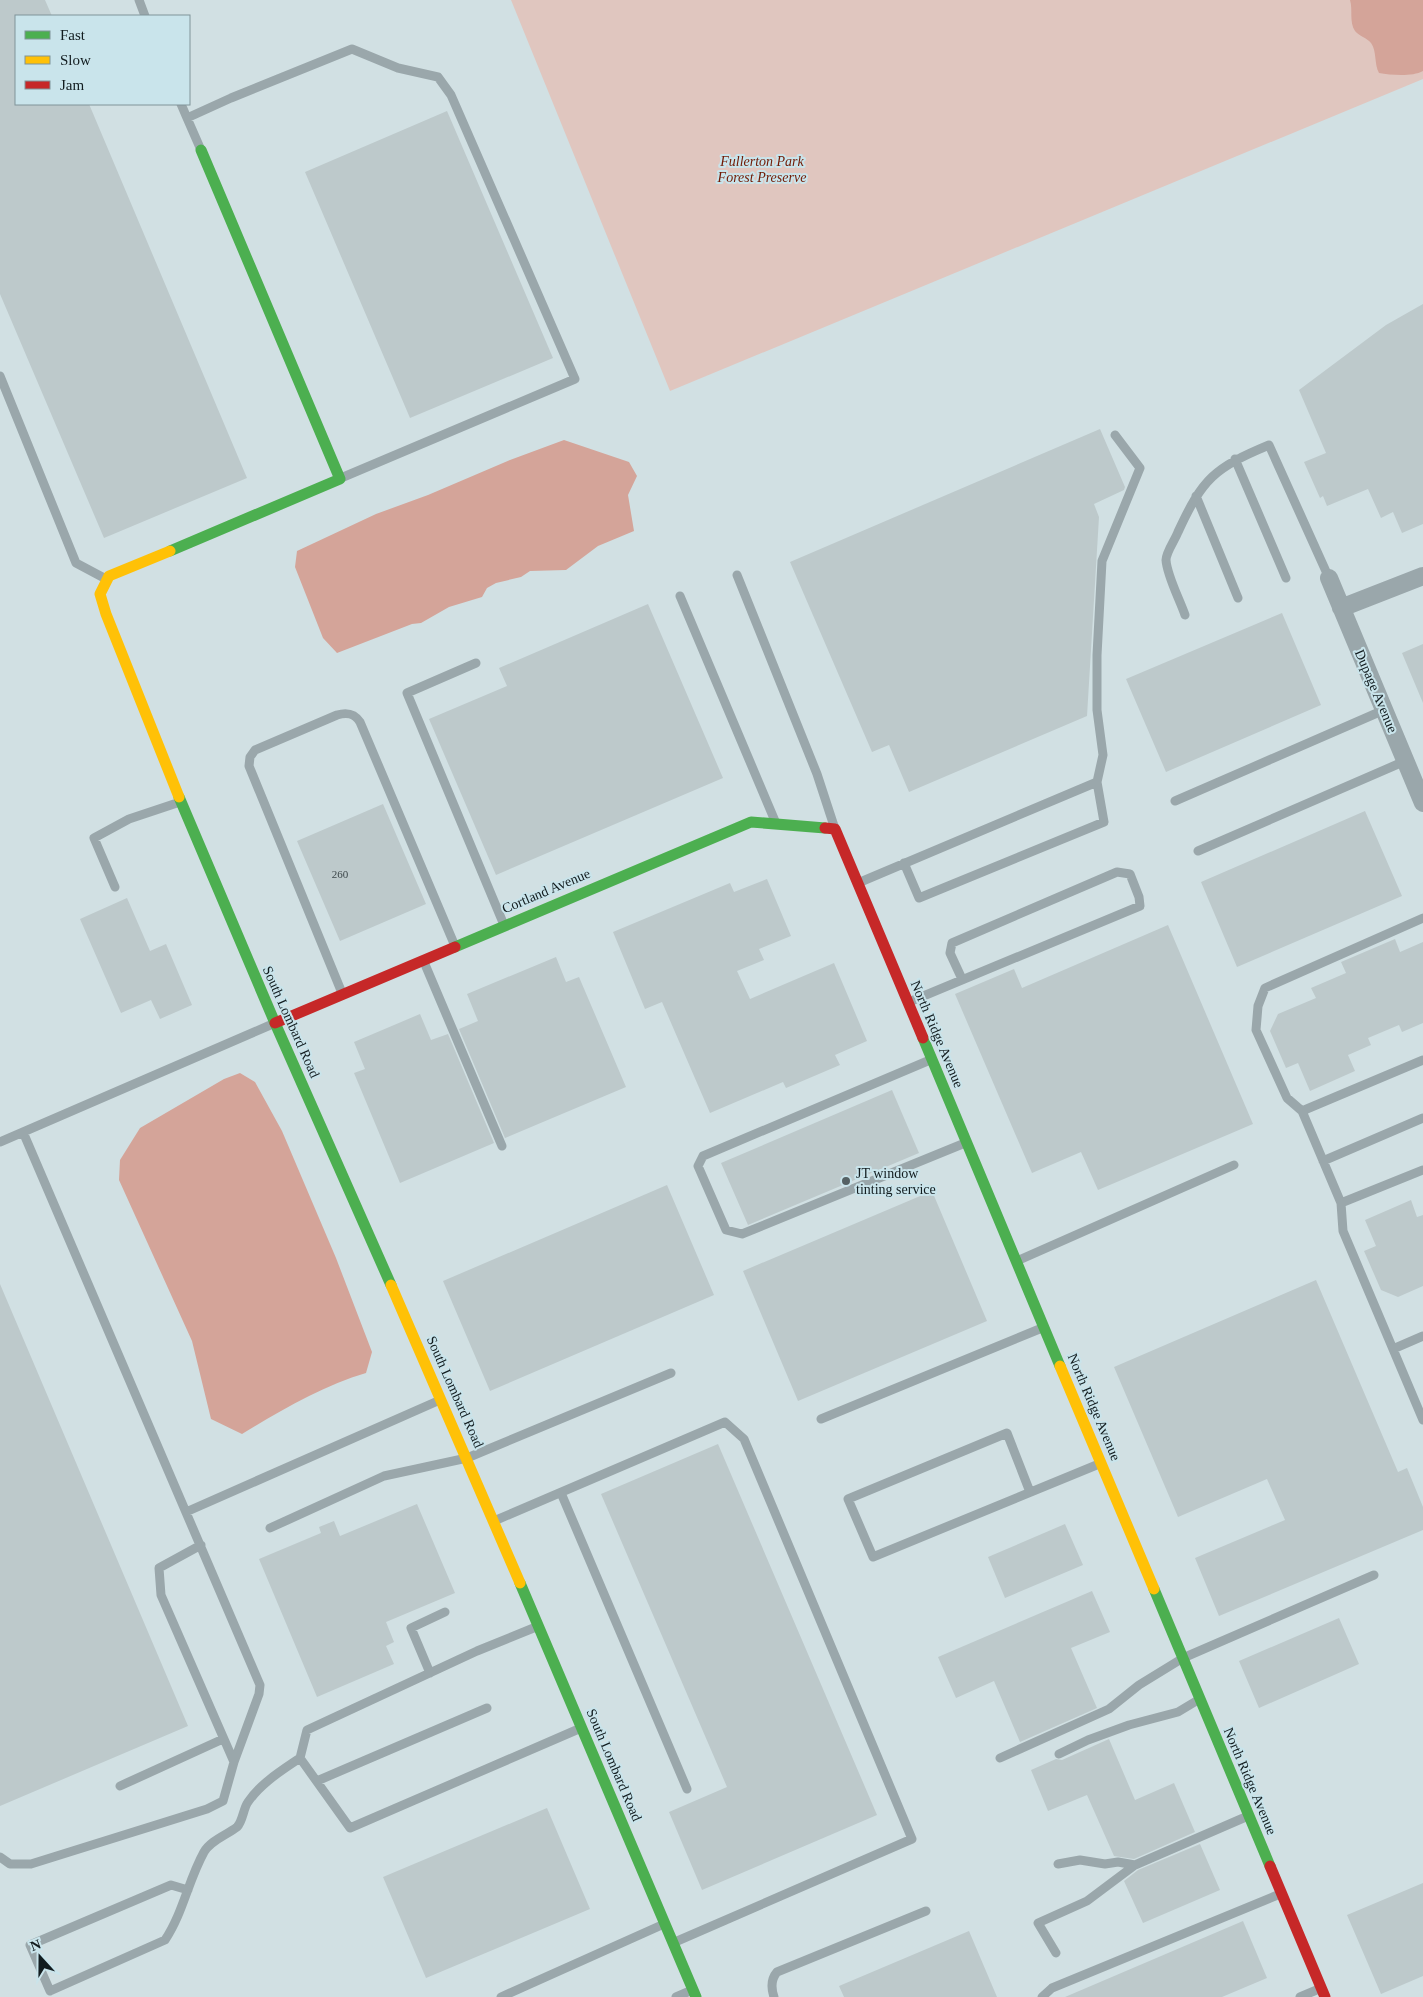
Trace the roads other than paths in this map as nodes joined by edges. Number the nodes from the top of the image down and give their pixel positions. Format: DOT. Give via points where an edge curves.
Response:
graph roads {
  1 [pos="139,0"];
  2 [pos="145,15"];
  3 [pos="181,105"];
  4 [pos="187,118"];
  5 [pos="201,150"];
  6 [pos="0,376"];
  7 [pos="1115,436"];
  8 [pos="1235,459"];
  9 [pos="340,479"];
  10 [pos="1196,496"];
  11 [pos="737,575"];
  12 [pos="1423,576"];
  13 [pos="1286,578"];
  14 [pos="1329,578"];
  15 [pos="107,580"];
  16 [pos="680,596"];
  17 [pos="1238,598"];
  18 [pos="1341,608"];
  19 [pos="1185,615"];
  20 [pos="476,664"];
  21 [pos="1384,710"];
  22 [pos="1406,761"];
  23 [pos="1097,782"];
  24 [pos="1175,801"];
  25 [pos="181,802"];
  26 [pos="1423,803"];
  27 [pos="776,824"];
  28 [pos="835,829"];
  29 [pos="1198,851"];
  30 [pos="904,863"];
  31 [pos="858,883"];
  32 [pos="115,887"];
  33 [pos="1423,918"];
  34 [pos="504,925"];
  35 [pos="455,946"];
  36 [pos="423,960"];
  37 [pos="962,979"];
  38 [pos="342,994"];
  39 [pos="907,1003"];
  40 [pos="275,1023"];
  41 [pos="932,1059"];
  42 [pos="1423,1060"];
  43 [pos="1302,1111"];
  44 [pos="1423,1118"];
  45 [pos="23,1132"];
  46 [pos="0,1142"];
  47 [pos="967,1142"];
  48 [pos="502,1146"];
  49 [pos="1323,1161"];
  50 [pos="1234,1165"];
  51 [pos="1423,1170"];
  52 [pos="1341,1203"];
  53 [pos="1016,1261"];
  54 [pos="1044,1327"];
  55 [pos="1423,1336"];
  56 [pos="1393,1349"];
  57 [pos="671,1373"];
  58 [pos="442,1400"];
  59 [pos="821,1419"];
  60 [pos="1423,1420"];
  61 [pos="467,1458"];
  62 [pos="1101,1462"];
  63 [pos="1030,1492"];
  64 [pos="560,1493"];
  65 [pos="186,1512"];
  66 [pos="494,1522"];
  67 [pos="270,1528"];
  68 [pos="201,1545"];
  69 [pos="1374,1575"];
  70 [pos="445,1612"];
  71 [pos="538,1626"];
  72 [pos="1183,1658"];
  73 [pos="430,1673"];
  74 [pos="1200,1698"];
  75 [pos="488,1708"];
  76 [pos="582,1728"];
  77 [pos="223,1739"];
  78 [pos="1059,1754"];
  79 [pos="300,1758"];
  80 [pos="1000,1758"];
  81 [pos="234,1762"];
  82 [pos="317,1781"];
  83 [pos="120,1786"];
  84 [pos="687,1789"];
  85 [pos="1248,1816"];
  86 [pos="0,1857"];
  87 [pos="1058,1864"];
  88 [pos="1135,1865"];
  89 [pos="188,1890"];
  90 [pos="1282,1894"];
  91 [pos="926,1910"];
  92 [pos="665,1924"];
  93 [pos="673,1943"];
  94 [pos="1056,1953"];
  95 [pos="694,1993"];
  96 [pos="1323,1993"];
  97 [pos="501,1997"];
  98 [pos="676,1997"];
  99 [pos="774,1997"];
  100 [pos="1042,1997"];
  101 [pos="1300,1997"];
  1 -- 2 [label="lane"];
  3 -- 4 [label="lane"];
  4 -- 5 [label="lane"];
  4 -- 9 [label="lane" via="352,49 398,68 438,77 451,95 575,378"];
  5 -- 9 [label="street"];
  6 -- 15 [label="lane" via="76,562"];
  7 -- 23 [label="lane" via="1140,468 1102,561 1097,710 1103,755"];
  8 -- 10 [label="lane" via="1210,477"];
  8 -- 13 [label="lane"];
  8 -- 14 [label="lane" via="1269,445"];
  9 -- 15 [label="street" via="109,576"];
  10 -- 17 [label="lane"];
  10 -- 19 [label="lane" via="1166,559"];
  11 -- 28 [label="lane" via="817,774"];
  12 -- 18 [label="street"];
  14 -- 18 [label="street, Dupage Avenue"];
  15 -- 25 [label="street, South Lombard Road" via="100,594 106,614"];
  16 -- 27 [label="lane"];
  18 -- 21 [label="street, Dupage Avenue"];
  20 -- 34 [label="lane" via="407,694"];
  21 -- 22 [label="street, Dupage Avenue"];
  21 -- 24 [label="lane"];
  22 -- 26 [label="street, Dupage Avenue"];
  22 -- 29 [label="lane"];
  23 -- 30 [label="lane"];
  23 -- 30 [label="lane" via="1104,822 919,898"];
  25 -- 32 [label="lane" via="129,819 94,838"];
  25 -- 40 [label="street, South Lombard Road"];
  27 -- 28 [label="street, Cortland Avenue"];
  27 -- 34 [label="street, Cortland Avenue" via="751,822"];
  28 -- 31 [label="street, North Ridge Avenue"];
  30 -- 31 [label="lane"];
  31 -- 39 [label="street, North Ridge Avenue"];
  33 -- 43 [label="lane" via="1265,988 1258,1006 1256,1030 1287,1098"];
  34 -- 35 [label="street, Cortland Avenue"];
  35 -- 36 [label="street, Cortland Avenue"];
  35 -- 38 [label="lane" via="360,722 350,714 337,715 255,750 249,766"];
  36 -- 38 [label="street, Cortland Avenue"];
  36 -- 48 [label="lane"];
  37 -- 37 [label="lane" via="1140,906 1130,874 1117,872 952,944 950,953"];
  37 -- 39 [label="lane"];
  38 -- 40 [label="street, Cortland Avenue"];
  39 -- 41 [label="street, North Ridge Avenue"];
  40 -- 45 [label="lane"];
  40 -- 58 [label="street, South Lombard Road"];
  41 -- 47 [label="street, North Ridge Avenue"];
  41 -- 47 [label="lane" via="703,1156 698,1166 726,1230 742,1234"];
  42 -- 43 [label="lane"];
  43 -- 49 [label="lane"];
  44 -- 49 [label="lane"];
  45 -- 46 [label="lane"];
  45 -- 65 [label="lane"];
  47 -- 53 [label="street, North Ridge Avenue"];
  49 -- 52 [label="lane"];
  50 -- 53 [label="lane"];
  51 -- 52 [label="lane"];
  52 -- 56 [label="lane" via="1343,1231"];
  53 -- 54 [label="street, North Ridge Avenue"];
  54 -- 59 [label="lane"];
  54 -- 62 [label="street, North Ridge Avenue"];
  55 -- 56 [label="lane"];
  56 -- 60 [label="lane"];
  57 -- 61 [label="lane"];
  58 -- 61 [label="street, South Lombard Road"];
  58 -- 65 [label="lane"];
  61 -- 66 [label="street, South Lombard Road"];
  61 -- 67 [label="lane" via="384,1476"];
  62 -- 63 [label="lane"];
  62 -- 72 [label="street, North Ridge Avenue"];
  63 -- 63 [label="lane" via="873,1557 848,1499 1007,1433"];
  64 -- 66 [label="lane"];
  64 -- 84 [label="lane"];
  64 -- 93 [label="lane" via="725,1422 744,1439 912,1839"];
  65 -- 68 [label="lane"];
  66 -- 71 [label="street, South Lombard Road"];
  68 -- 77 [label="lane" via="159,1568 161,1595"];
  68 -- 81 [label="lane" via="260,1685"];
  69 -- 72 [label="lane"];
  70 -- 73 [label="lane" via="411,1628"];
  71 -- 73 [label="lane"];
  71 -- 76 [label="street, South Lombard Road"];
  72 -- 74 [label="street, North Ridge Avenue"];
  72 -- 80 [label="lane" via="1109,1709"];
  73 -- 79 [label="lane" via="307,1730"];
  74 -- 78 [label="lane" via="1178,1712 1129,1725"];
  74 -- 85 [label="street, North Ridge Avenue"];
  75 -- 82 [label="lane"];
  76 -- 82 [label="lane" via="350,1828"];
  76 -- 92 [label="street, South Lombard Road"];
  77 -- 81 [label="lane"];
  77 -- 83 [label="lane"];
  79 -- 82 [label="lane"];
  79 -- 89 [label="lane" via="262,1785 246,1804 239,1826 205,1850"];
  81 -- 86 [label="lane" via="223,1801 207,1809 31,1864 10,1864"];
  85 -- 88 [label="lane"];
  85 -- 90 [label="street, North Ridge Avenue"];
  87 -- 88 [label="lane" via="1080,1860"];
  88 -- 94 [label="lane" via="1087,1900 1038,1924"];
  89 -- 89 [label="lane" via="176,1924 165,1940 50,1991 30,1945 172,1885"];
  90 -- 96 [label="street, North Ridge Avenue"];
  90 -- 100 [label="lane" via="1052,1988"];
  91 -- 99 [label="lane" via="778,1972 771,1984"];
  92 -- 93 [label="street, South Lombard Road"];
  92 -- 97 [label="lane"];
  93 -- 95 [label="street, South Lombard Road"];
  95 -- 98 [label="lane"];
  96 -- 101 [label="lane"];
}
